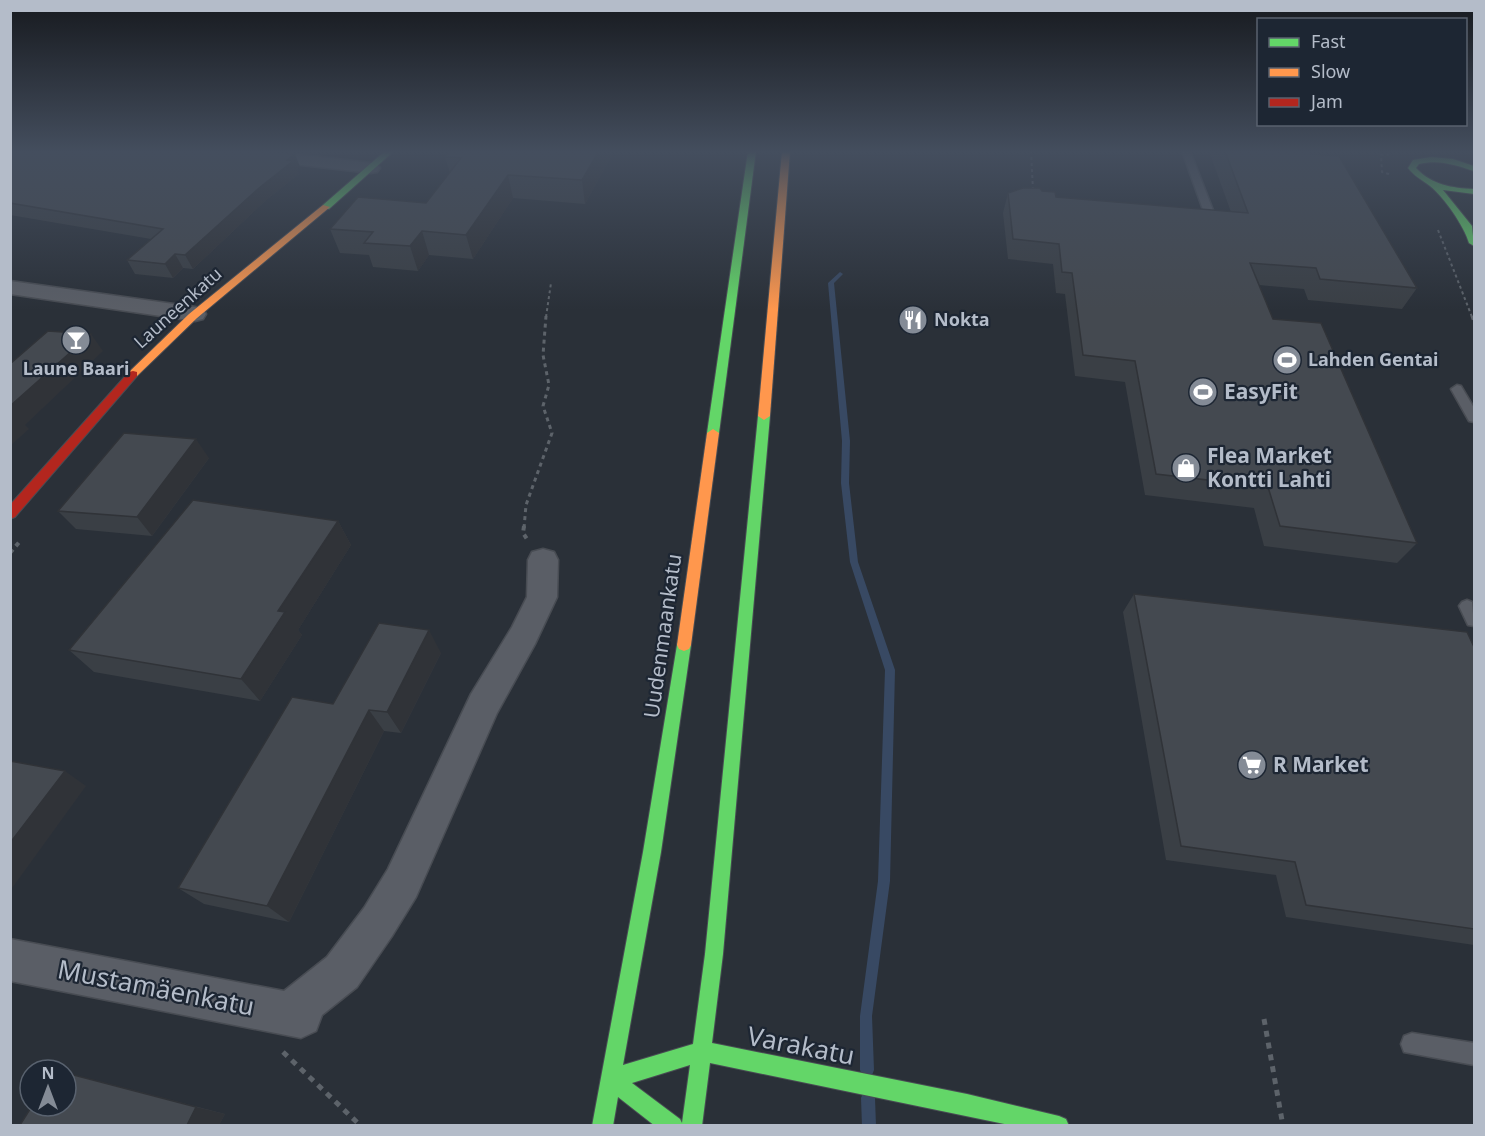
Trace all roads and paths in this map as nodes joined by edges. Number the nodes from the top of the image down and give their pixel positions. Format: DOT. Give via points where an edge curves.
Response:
graph roads {
  1 [pos="327,204"];
  2 [pos="744,204"];
  3 [pos="782,204"];
  4 [pos="1205,204"];
  5 [pos="1450,204"];
  6 [pos="1472,204"];
  7 [pos="1210,218"];
  8 [pos="1468,226"];
  9 [pos="1437,228"];
  10 [pos="1474,243"];
  11 [pos="551,283"];
  12 [pos="10,287"];
  13 [pos="195,314"];
  14 [pos="1474,322"];
  15 [pos="1457,388"];
  16 [pos="1474,418"];
  17 [pos="10,514"];
  18 [pos="22,539"];
  19 [pos="10,553"];
  20 [pos="543,560"];
  21 [pos="10,960"];
  22 [pos="1264,1019"];
  23 [pos="288,1026"];
  24 [pos="1412,1044"];
  25 [pos="702,1051"];
  26 [pos="1474,1054"];
  27 [pos="611,1079"];
  28 [pos="361,1125"];
  29 [pos="602,1125"];
  30 [pos="673,1125"];
  31 [pos="692,1125"];
  32 [pos="1059,1125"];
  33 [pos="1283,1125"];
  1 -- 13 [label="main road, Launeenkatu"];
  2 -- 27 [label="main road, Uudenmaankatu" via="666,765"];
  3 -- 25 [label="main road" via="755,519"];
  4 -- 7 [label="lane"];
  5 -- 8 [label="main road"];
  6 -- 8 [label="main road"];
  8 -- 10 [label="main road"];
  9 -- 14 [label="path"];
  11 -- 20 [label="path" via="543,354 550,392 543,406 552,434 526,505 523,533"];
  12 -- 13 [label="street"];
  13 -- 17 [label="main road, Launeenkatu" via="124,382"];
  15 -- 16 [label="lane"];
  18 -- 19 [label="path"];
  20 -- 23 [label="street" via="542,597 483,705 402,883 342,972"];
  21 -- 23 [label="street, Mustamäenkatu"];
  22 -- 33 [label="path"];
  23 -- 28 [label="path" via="284,1052"];
  24 -- 26 [label="lane"];
  25 -- 27 [label="main road, Varakatu"];
  25 -- 31 [label="main road"];
  25 -- 32 [label="main road, Varakatu"];
  27 -- 29 [label="main road, Uudenmaankatu"];
  27 -- 30 [label="main road"];
}
